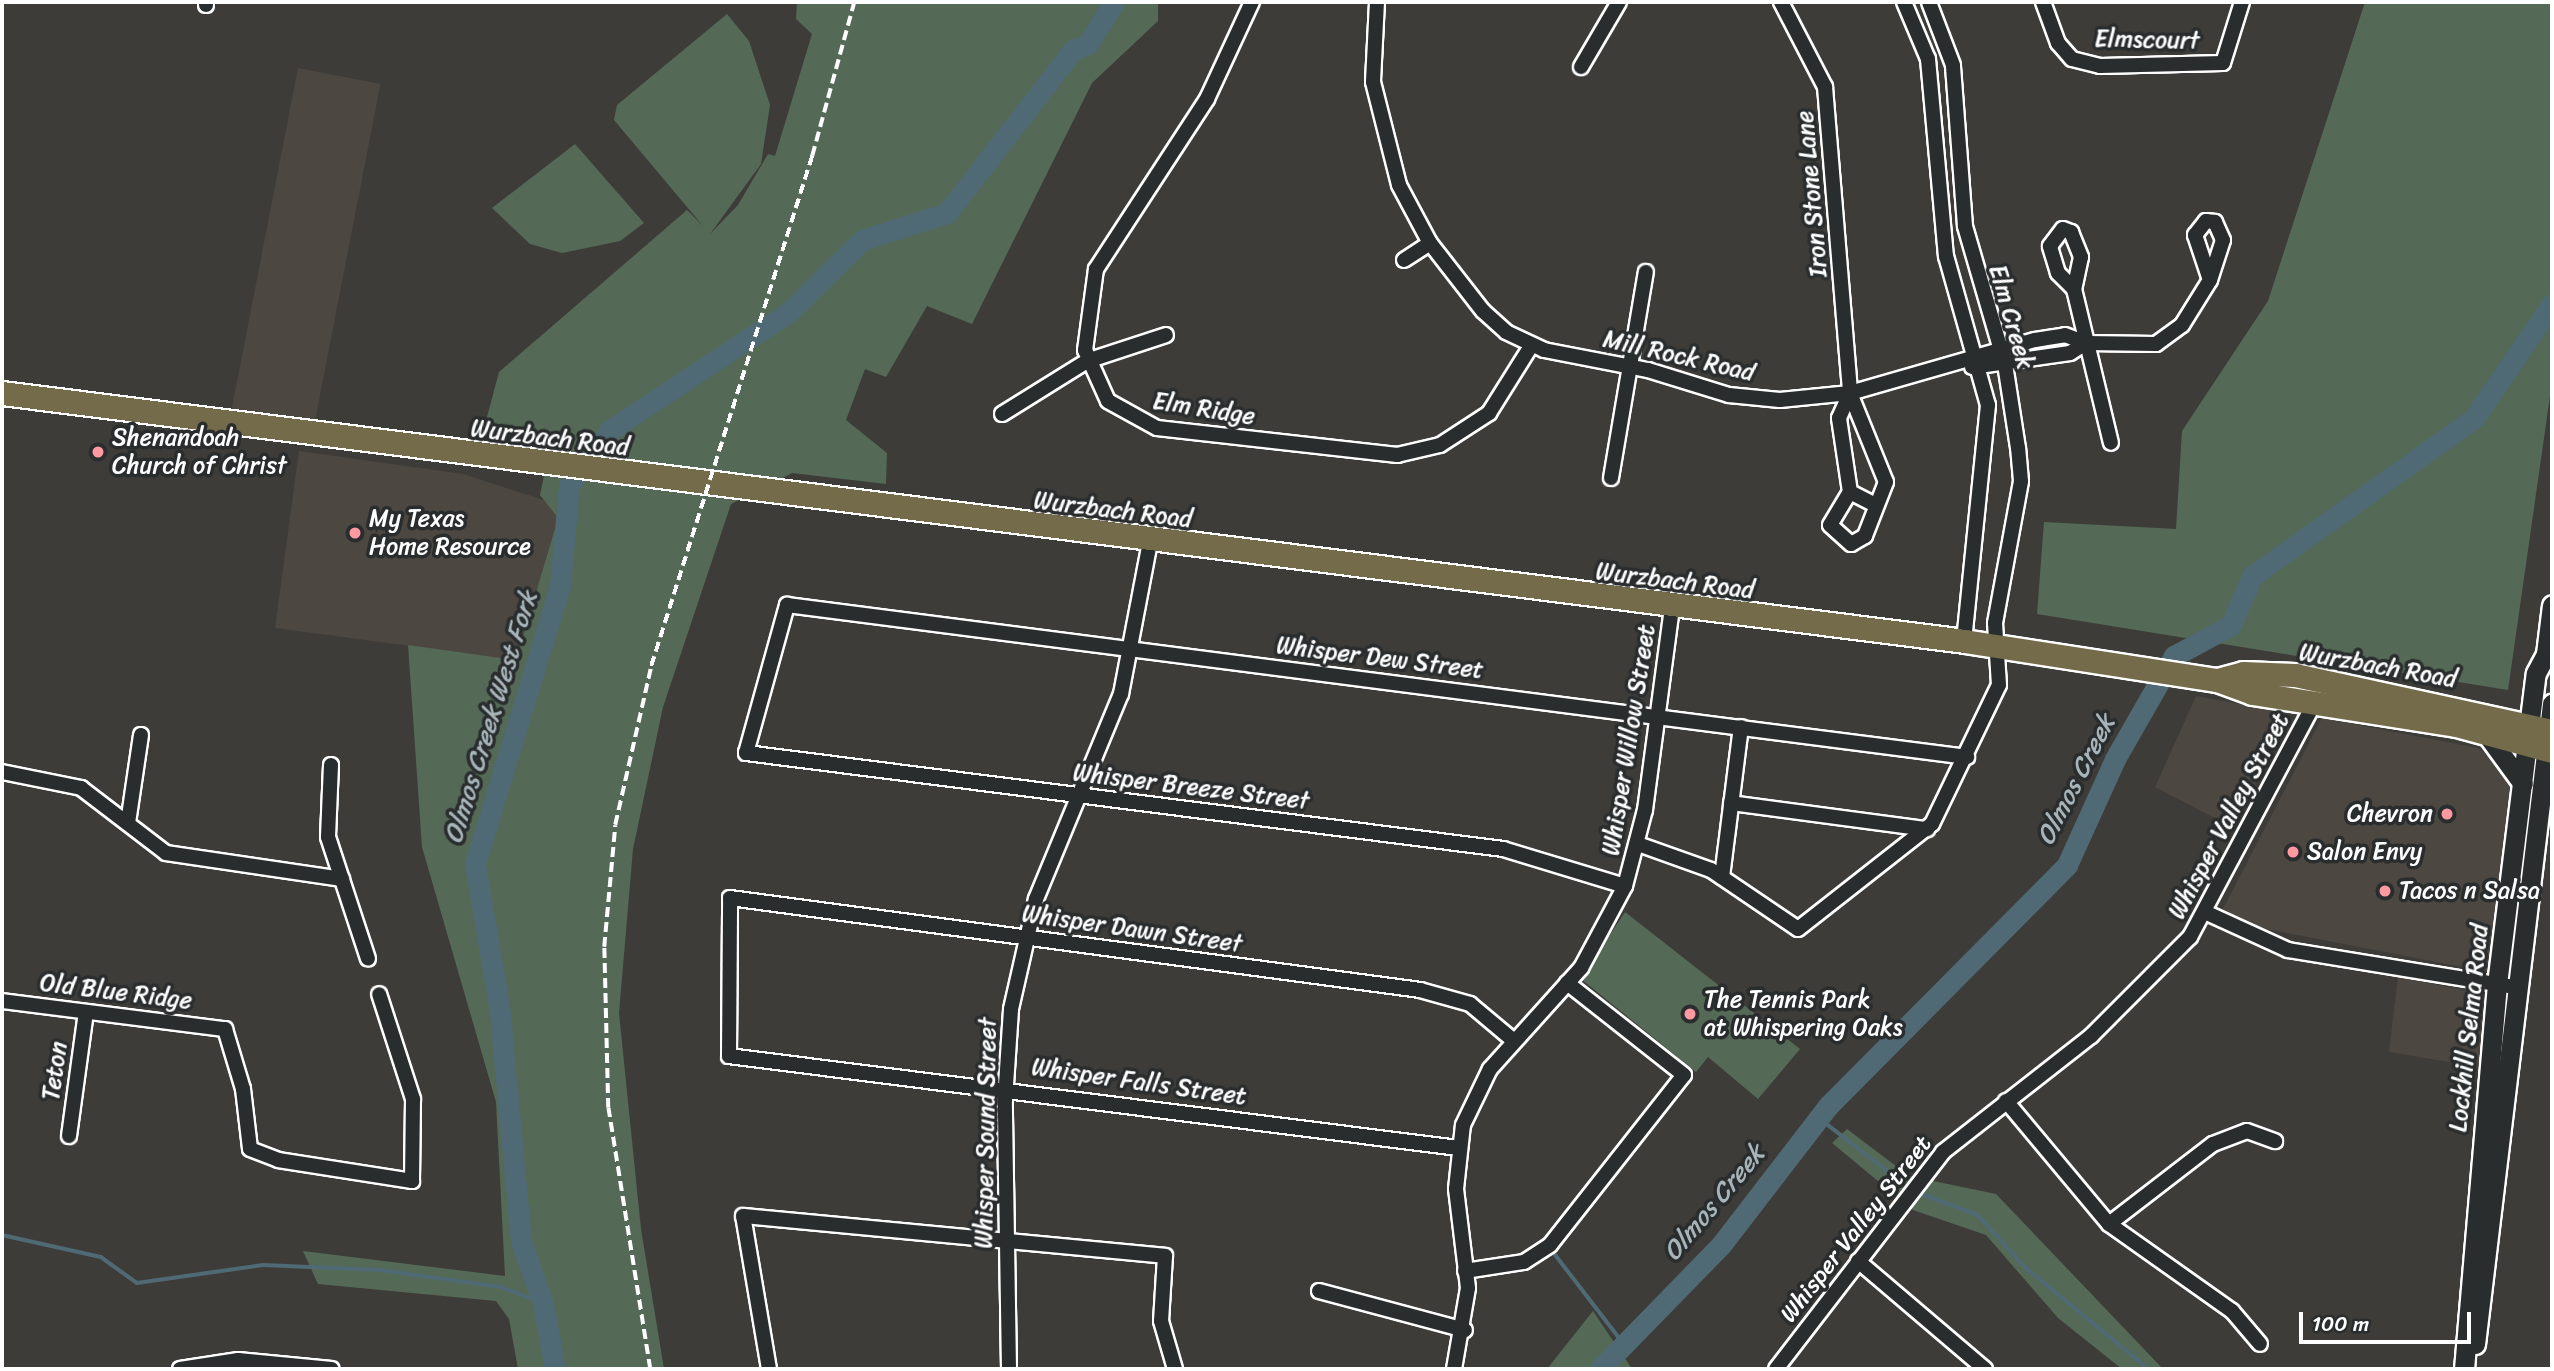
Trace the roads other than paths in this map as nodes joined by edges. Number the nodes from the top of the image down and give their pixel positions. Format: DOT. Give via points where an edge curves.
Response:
graph roads {
  1 [pos="1252,2"];
  2 [pos="1377,2"];
  3 [pos="1619,2"];
  4 [pos="1781,2"];
  5 [pos="1904,2"];
  6 [pos="1929,2"];
  7 [pos="2043,2"];
  8 [pos="2242,2"];
  9 [pos="1581,67"];
  10 [pos="1430,243"];
  11 [pos="1404,260"];
  12 [pos="1646,272"];
  13 [pos="2210,280"];
  14 [pos="2074,289"];
  15 [pos="1166,335"];
  16 [pos="2035,340"];
  17 [pos="2086,343"];
  18 [pos="1531,346"];
  19 [pos="1998,347"];
  20 [pos="1976,352"];
  21 [pos="2039,357"];
  22 [pos="1087,361"];
  23 [pos="2004,364"];
  24 [pos="1960,365"];
  25 [pos="1633,367"];
  26 [pos="1980,368"];
  27 [pos="2,393"];
  28 [pos="1850,393"];
  29 [pos="1002,414"];
  30 [pos="2111,443"];
  31 [pos="1611,478"];
  32 [pos="1850,492"];
  33 [pos="1875,505"];
  34 [pos="1150,542"];
  35 [pos="1973,577"];
  36 [pos="2000,580"];
  37 [pos="2552,605"];
  38 [pos="1672,607"];
  39 [pos="1964,640"];
  40 [pos="1999,646"];
  41 [pos="1133,650"];
  42 [pos="2546,654"];
  43 [pos="2243,673"];
  44 [pos="2552,673"];
  45 [pos="2217,680"];
  46 [pos="2388,691"];
  47 [pos="2314,704"];
  48 [pos="2552,704"];
  49 [pos="1657,716"];
  50 [pos="1741,727"];
  51 [pos="2485,732"];
  52 [pos="141,735"];
  53 [pos="2543,738"];
  54 [pos="746,753"];
  55 [pos="1967,757"];
  56 [pos="331,765"];
  57 [pos="2,772"];
  58 [pos="2523,785"];
  59 [pos="2547,794"];
  60 [pos="1077,796"];
  61 [pos="1731,803"];
  62 [pos="128,823"];
  63 [pos="1927,829"];
  64 [pos="1638,844"];
  65 [pos="1722,877"];
  66 [pos="342,879"];
  67 [pos="1625,886"];
  68 [pos="2508,902"];
  69 [pos="2529,906"];
  70 [pos="2207,913"];
  71 [pos="1029,939"];
  72 [pos="368,959"];
  73 [pos="1567,984"];
  74 [pos="2497,984"];
  75 [pos="2519,988"];
  76 [pos="379,994"];
  77 [pos="2,1001"];
  78 [pos="86,1012"];
  79 [pos="1514,1041"];
  80 [pos="729,1056"];
  81 [pos="1005,1086"];
  82 [pos="2486,1089"];
  83 [pos="2507,1091"];
  84 [pos="2006,1101"];
  85 [pos="69,1136"];
  86 [pos="2275,1141"];
  87 [pos="1458,1148"];
  88 [pos="2109,1224"];
  89 [pos="1006,1238"];
  90 [pos="1858,1261"];
  91 [pos="1465,1271"];
  92 [pos="1319,1291"];
  93 [pos="1465,1330"];
  94 [pos="2260,1344"];
  95 [pos="180,1369"];
  96 [pos="332,1369"];
  97 [pos="769,1369"];
  98 [pos="1009,1369"];
  99 [pos="1175,1369"];
  100 [pos="1454,1369"];
  101 [pos="1776,1369"];
  102 [pos="1985,1369"];
  103 [pos="2463,1369"];
  104 [pos="2470,1369"];
  1 -- 22 [label="street, Elm Ridge" via="1207,99 1101,255 1085,321"];
  2 -- 10 [label="street, Mill Rock Road" via="1372,47 1378,117 1399,185"];
  3 -- 9 [label="street"];
  4 -- 28 [label="street, Iron Stone Lane" via="1807,42 1831,113"];
  5 -- 20 [label="street, Elm Creek" via="1928,59 1946,256"];
  6 -- 19 [label="street, Elm Creek" via="1953,65 1965,226"];
  7 -- 8 [label="street, Elmscourt" via="2065,51 2100,66 2223,63"];
  10 -- 11 [label="street"];
  10 -- 18 [label="street, Mill Rock Road" via="1488,316"];
  12 -- 25 [label="street"];
  13 -- 17 [label="street, Mill Rock Road" via="2182,325 2163,340"];
  14 -- 17 [label="street"];
  15 -- 22 [label="street"];
  16 -- 17 [label="street, Mill Rock Road" via="2065,335"];
  16 -- 19 [label="street, Mill Rock Road"];
  16 -- 21 [label="street"];
  17 -- 21 [label="street, Mill Rock Road" via="2070,353"];
  17 -- 30 [label="street"];
  18 -- 22 [label="street, Elm Ridge" via="1489,413 1440,445 1397,455 1157,428 1108,401"];
  18 -- 25 [label="street, Mill Rock Road"];
  19 -- 20 [label="street, Mill Rock Road"];
  19 -- 23 [label="street, Elm Creek"];
  20 -- 24 [label="street, Mill Rock Road"];
  20 -- 26 [label="street, Elm Creek"];
  21 -- 23 [label="street, Mill Rock Road"];
  22 -- 29 [label="street"];
  23 -- 26 [label="street, Mill Rock Road"];
  23 -- 36 [label="street, Elm Creek" via="2021,481"];
  24 -- 26 [label="street, Mill Rock Road"];
  24 -- 28 [label="street, Mill Rock Road"];
  25 -- 28 [label="street, Mill Rock Road" via="1754,398"];
  25 -- 31 [label="street"];
  26 -- 35 [label="street, Elm Creek" via="1988,405"];
  27 -- 34 [label="main road, Wurzbach Road"];
  28 -- 32 [label="street" via="1839,418"];
  28 -- 33 [label="street" via="1883,466 1886,482"];
  32 -- 33 [label="street"];
  32 -- 33 [label="street" via="1830,519 1841,540 1858,543"];
  34 -- 38 [label="main road, Wurzbach Road"];
  34 -- 41 [label="street, Whisper Sound Street"];
  35 -- 36 [label="street"];
  35 -- 39 [label="street, Elm Creek"];
  36 -- 40 [label="street, Elm Creek"];
  37 -- 42 [label="main road, Lockhill Selma Road"];
  38 -- 39 [label="main road, Wurzbach Road"];
  38 -- 49 [label="street, Whisper Willow Street"];
  39 -- 40 [label="main road, Wurzbach Road"];
  40 -- 45 [label="main road, Wurzbach Road"];
  40 -- 55 [label="street, Elm Creek" via="1999,685"];
  41 -- 49 [label="street, Whisper Dew Street"];
  41 -- 54 [label="street, Whisper Dew Street" via="787,605"];
  41 -- 60 [label="street, Whisper Sound Street" via="1110,728"];
  42 -- 44 [label="main road, Lockhill Selma Road"];
  42 -- 53 [label="main road, Lockhill Selma Road" via="2536,673"];
  43 -- 45 [label="main road, Wurzbach Road"];
  43 -- 46 [label="main road, Wurzbach Road"];
  43 -- 47 [label="main road" via="2306,693"];
  45 -- 47 [label="main road, Wurzbach Road"];
  46 -- 47 [label="main road" via="2371,701 2327,694"];
  46 -- 53 [label="main road, Wurzbach Road"];
  47 -- 51 [label="main road, Wurzbach Road"];
  47 -- 70 [label="street, Whisper Valley Street"];
  48 -- 53 [label="main road, Lockhill Selma Road"];
  49 -- 50 [label="street, Whisper Dew Street"];
  49 -- 64 [label="street, Whisper Willow Street"];
  50 -- 55 [label="street, Whisper Dew Street"];
  50 -- 61 [label="street"];
  51 -- 53 [label="main road, Wurzbach Road"];
  51 -- 58 [label="main road"];
  52 -- 62 [label="street"];
  53 -- 58 [label="main road, Lockhill Selma Road"];
  53 -- 59 [label="main road, Lockhill Selma Road"];
  54 -- 60 [label="street, Whisper Breeze Street"];
  55 -- 63 [label="street, Elm Creek"];
  56 -- 66 [label="street" via="325,818"];
  57 -- 62 [label="street" via="81,788"];
  58 -- 68 [label="main road, Lockhill Selma Road"];
  59 -- 69 [label="main road, Lockhill Selma Road"];
  60 -- 67 [label="street, Whisper Breeze Street" via="1503,849"];
  60 -- 71 [label="street, Whisper Sound Street" via="1036,900"];
  61 -- 63 [label="street"];
  61 -- 65 [label="street"];
  62 -- 66 [label="street" via="151,845 183,858"];
  63 -- 65 [label="street" via="1798,929"];
  64 -- 65 [label="street"];
  64 -- 67 [label="street, Whisper Willow Street"];
  66 -- 72 [label="street"];
  67 -- 73 [label="street, Whisper Willow Street" via="1602,935"];
  68 -- 69 [label="main road"];
  68 -- 74 [label="main road, Lockhill Selma Road"];
  69 -- 75 [label="main road, Lockhill Selma Road"];
  70 -- 74 [label="street" via="2288,950"];
  70 -- 84 [label="street, Whisper Valley Street" via="2091,1037"];
  71 -- 79 [label="street, Whisper Dawn Street" via="1420,990 1470,1004"];
  71 -- 80 [label="street, Whisper Dawn Street" via="730,898"];
  71 -- 81 [label="street, Whisper Sound Street" via="1011,1009"];
  73 -- 79 [label="street, Whisper Willow Street"];
  73 -- 91 [label="street" via="1684,1076 1550,1245 1524,1262"];
  74 -- 75 [label="street"];
  74 -- 82 [label="main road, Lockhill Selma Road"];
  75 -- 83 [label="main road, Lockhill Selma Road"];
  76 -- 78 [label="street, Old Blue Ridge" via="413,1100 412,1181 278,1160 250,1149 243,1089 225,1029"];
  77 -- 78 [label="street, Old Blue Ridge"];
  78 -- 85 [label="street, Teton"];
  79 -- 87 [label="street, Whisper Willow Street" via="1479,1088"];
  80 -- 81 [label="street, Whisper Falls Street"];
  81 -- 87 [label="street, Whisper Falls Street"];
  81 -- 89 [label="street, Whisper Sound Street"];
  82 -- 83 [label="street"];
  82 -- 103 [label="main road, Lockhill Selma Road"];
  83 -- 104 [label="main road, Lockhill Selma Road"];
  84 -- 88 [label="street"];
  84 -- 90 [label="street, Whisper Valley Street" via="1943,1152"];
  86 -- 88 [label="street" via="2247,1131 2213,1144"];
  87 -- 91 [label="street, Whisper Willow Street" via="1456,1189"];
  88 -- 94 [label="street" via="2232,1311"];
  89 -- 97 [label="street" via="743,1216"];
  89 -- 98 [label="street, Whisper Sound Street"];
  89 -- 99 [label="street" via="1165,1256 1161,1321"];
  90 -- 101 [label="street, Whisper Valley Street"];
  90 -- 102 [label="street"];
  91 -- 93 [label="street, Whisper Willow Street"];
  92 -- 93 [label="street"];
  93 -- 100 [label="street, Whisper Willow Street"];
  95 -- 96 [label="street" via="238,1360"];
}
